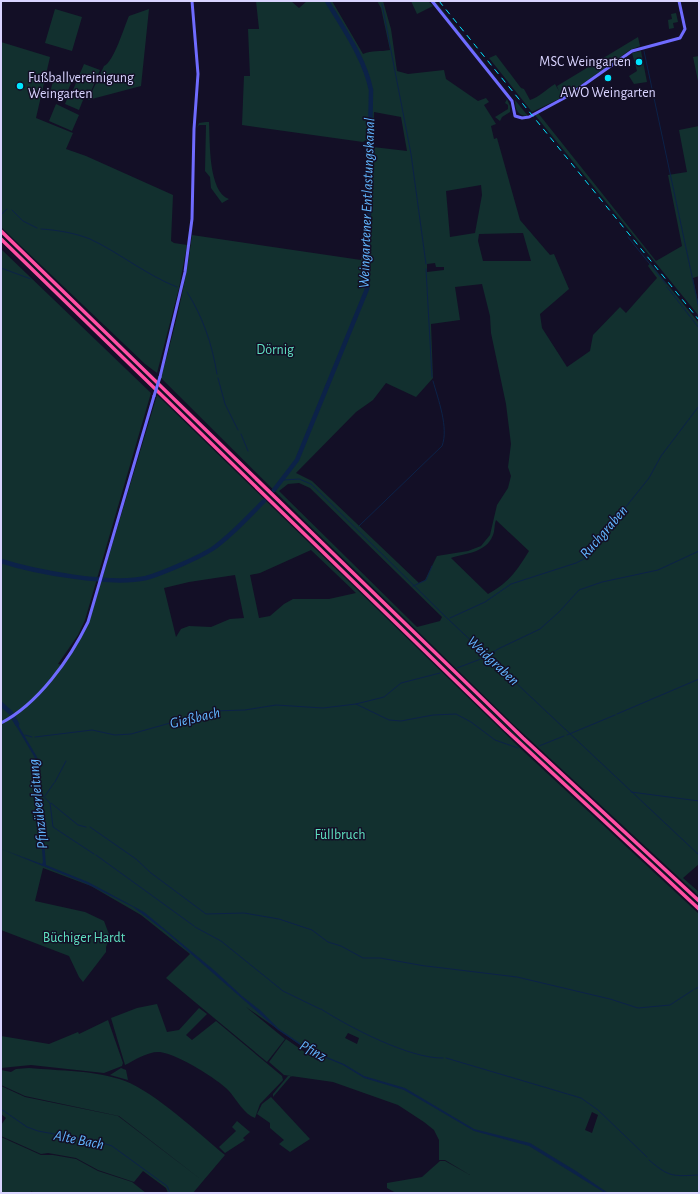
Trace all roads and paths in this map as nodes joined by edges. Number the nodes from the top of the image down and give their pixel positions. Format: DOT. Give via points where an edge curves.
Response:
graph roads {
  1 [pos="192,1"];
  2 [pos="432,1"];
  3 [pos="679,1"];
  4 [pos="1,231"];
  5 [pos="1,239"];
  6 [pos="1,723"];
  7 [pos="699,901"];
  8 [pos="699,909"];
  1 -- 6 [label="main road, bridge" via="198,74 192,219 186,272 160,377 88,622 77,642 38,696 14,716"];
  2 -- 3 [label="main road" via="512,100 515,116 528,118 568,96 632,51 676,40 683,35 685,29"];
  4 -- 7 [label="highway" via="523,738"];
  5 -- 8 [label="highway" via="506,730"];
}
